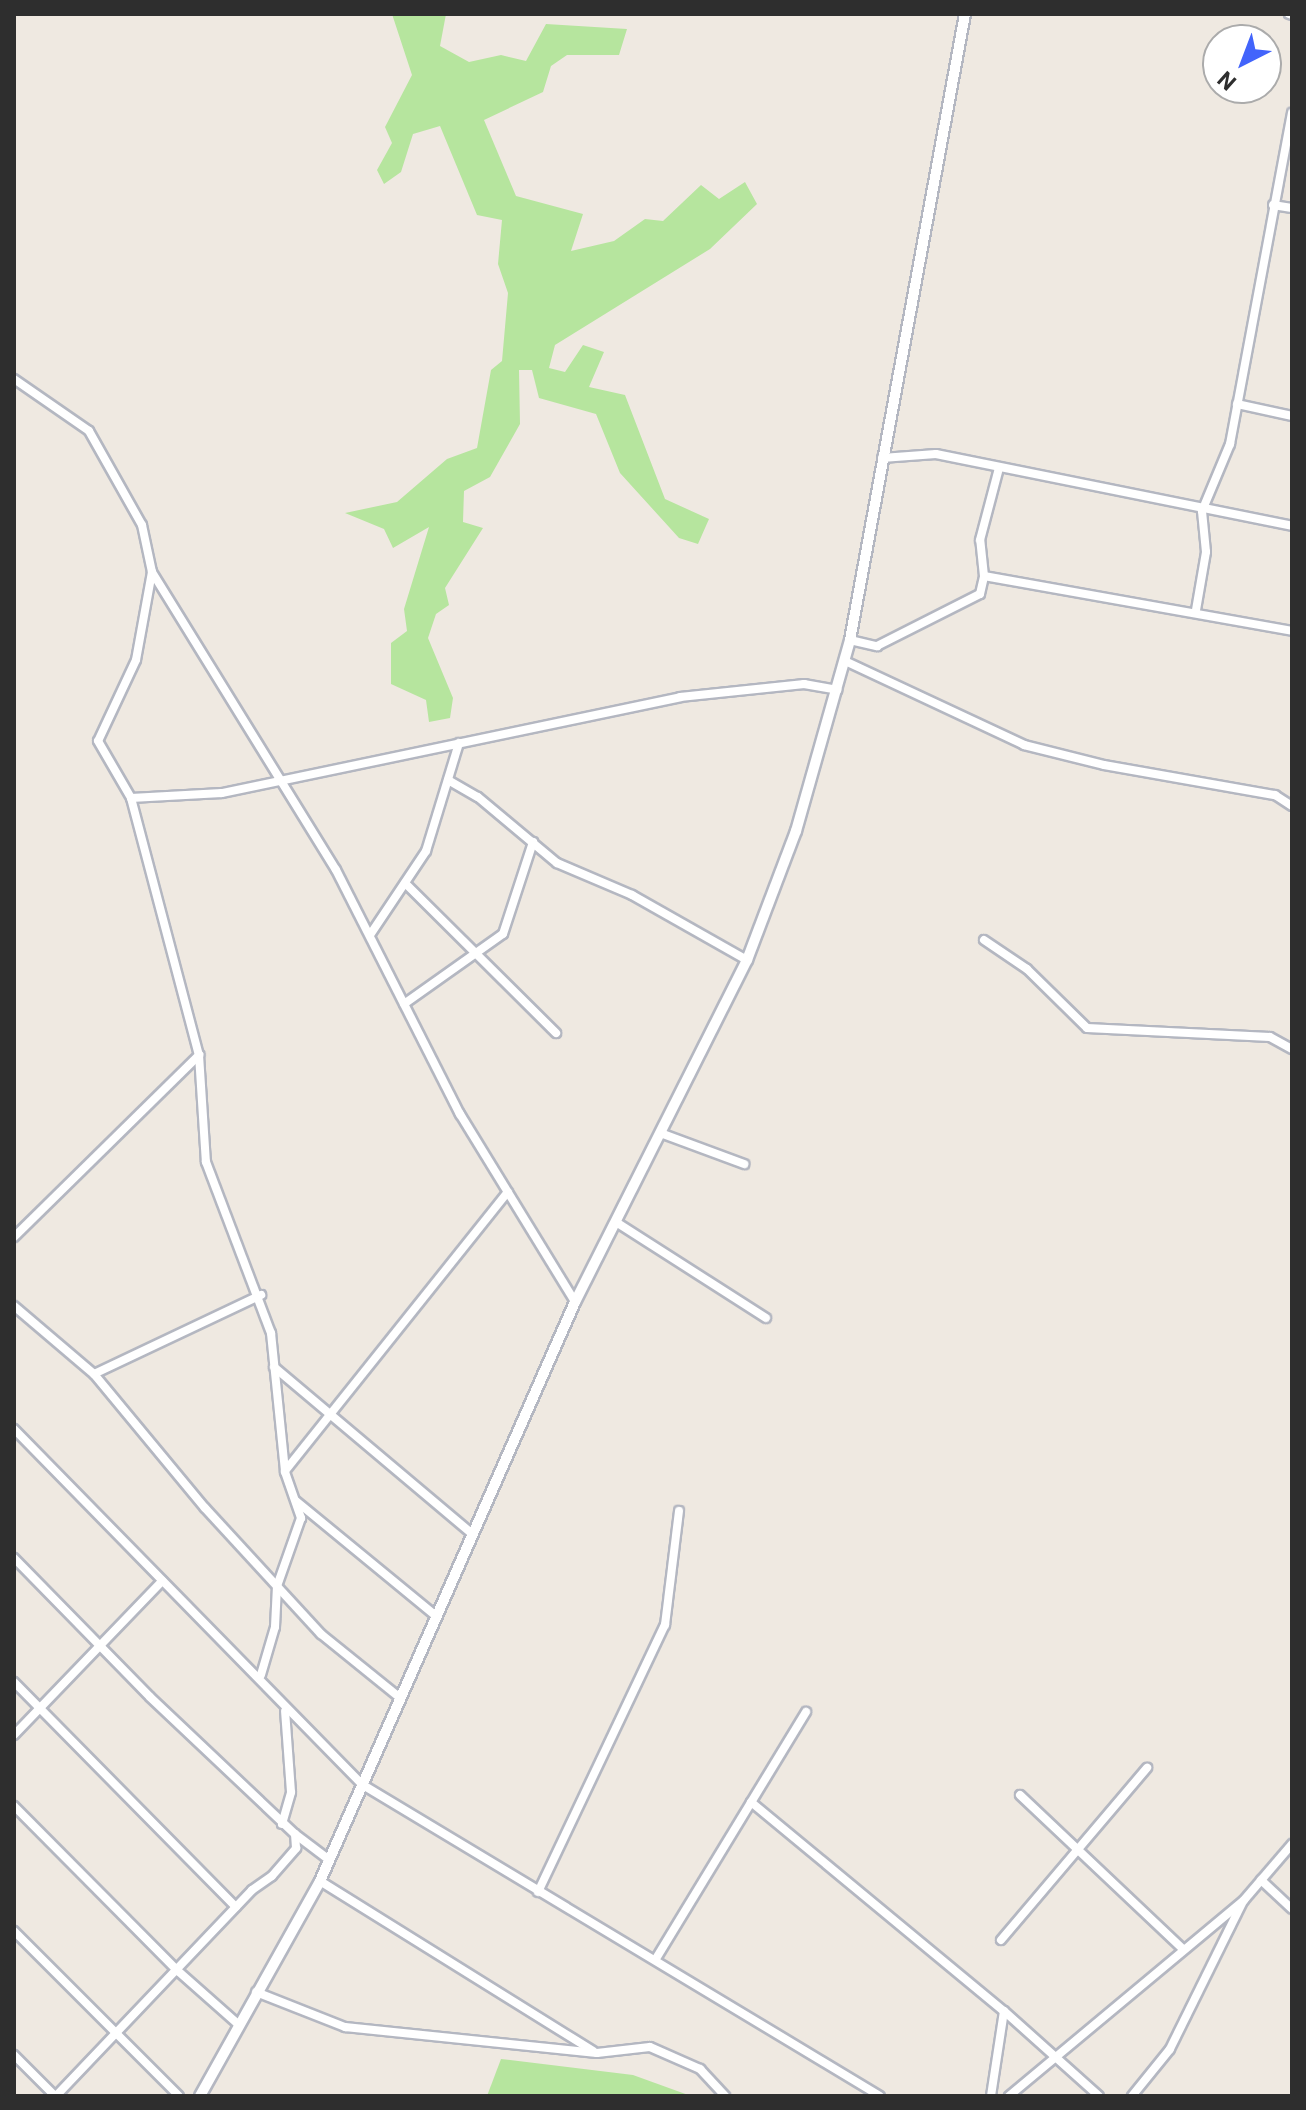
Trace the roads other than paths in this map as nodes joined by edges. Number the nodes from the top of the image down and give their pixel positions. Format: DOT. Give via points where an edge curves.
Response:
graph roads {
  1 [pos="965,14"];
  2 [pos="1292,113"];
  3 [pos="1273,205"];
  4 [pos="1292,208"];
  5 [pos="14,379"];
  6 [pos="1237,404"];
  7 [pos="1292,416"];
  8 [pos="882,458"];
  9 [pos="999,468"];
  10 [pos="1202,511"];
  11 [pos="1292,526"];
  12 [pos="152,572"];
  13 [pos="984,576"];
  14 [pos="1196,610"];
  15 [pos="1292,631"];
  16 [pos="850,640"];
  17 [pos="845,661"];
  18 [pos="837,690"];
  19 [pos="459,743"];
  20 [pos="448,780"];
  21 [pos="281,781"];
  22 [pos="131,798"];
  23 [pos="1292,806"];
  24 [pos="533,842"];
  25 [pos="405,883"];
  26 [pos="370,935"];
  27 [pos="984,940"];
  28 [pos="475,954"];
  29 [pos="747,960"];
  30 [pos="404,1004"];
  31 [pos="556,1033"];
  32 [pos="1292,1049"];
  33 [pos="199,1055"];
  34 [pos="660,1133"];
  35 [pos="744,1164"];
  36 [pos="508,1192"];
  37 [pos="616,1222"];
  38 [pos="14,1237"];
  39 [pos="261,1295"];
  40 [pos="575,1302"];
  41 [pos="14,1306"];
  42 [pos="766,1318"];
  43 [pos="274,1366"];
  44 [pos="94,1374"];
  45 [pos="331,1414"];
  46 [pos="14,1429"];
  47 [pos="285,1472"];
  48 [pos="295,1501"];
  49 [pos="679,1511"];
  50 [pos="472,1534"];
  51 [pos="14,1558"];
  52 [pos="162,1581"];
  53 [pos="277,1586"];
  54 [pos="436,1616"];
  55 [pos="101,1649"];
  56 [pos="261,1675"];
  57 [pos="14,1682"];
  58 [pos="399,1697"];
  59 [pos="283,1707"];
  60 [pos="41,1709"];
  61 [pos="806,1712"];
  62 [pos="14,1735"];
  63 [pos="1147,1768"];
  64 [pos="363,1785"];
  65 [pos="1020,1795"];
  66 [pos="751,1802"];
  67 [pos="14,1806"];
  68 [pos="282,1824"];
  69 [pos="295,1834"];
  70 [pos="1292,1844"];
  71 [pos="1078,1850"];
  72 [pos="328,1859"];
  73 [pos="1261,1880"];
  74 [pos="320,1881"];
  75 [pos="538,1892"];
  76 [pos="1244,1900"];
  77 [pos="236,1907"];
  78 [pos="1292,1909"];
  79 [pos="14,1931"];
  80 [pos="1001,1940"];
  81 [pos="1183,1949"];
  82 [pos="657,1957"];
  83 [pos="178,1971"];
  84 [pos="256,1992"];
  85 [pos="1004,2011"];
  86 [pos="238,2024"];
  87 [pos="115,2035"];
  88 [pos="597,2053"];
  89 [pos="14,2055"];
  90 [pos="1057,2058"];
  91 [pos="55,2096"];
  92 [pos="179,2096"];
  93 [pos="200,2096"];
  94 [pos="725,2096"];
  95 [pos="880,2096"];
  96 [pos="991,2096"];
  97 [pos="1009,2096"];
  98 [pos="1099,2096"];
  99 [pos="1132,2096"];
  1 -- 8 [label="street"];
  2 -- 3 [label="street"];
  3 -- 4 [label="street"];
  3 -- 6 [label="street"];
  5 -- 12 [label="street" via="89,431 142,525"];
  6 -- 7 [label="street"];
  6 -- 10 [label="street" via="1230,444"];
  8 -- 9 [label="street" via="936,454"];
  8 -- 16 [label="street"];
  9 -- 10 [label="street"];
  9 -- 13 [label="street" via="980,540"];
  10 -- 11 [label="street"];
  10 -- 14 [label="street" via="1206,552"];
  12 -- 21 [label="street"];
  12 -- 22 [label="street" via="136,660 98,741"];
  13 -- 14 [label="street"];
  13 -- 16 [label="street" via="980,594 877,646"];
  14 -- 15 [label="street"];
  16 -- 17 [label="street"];
  17 -- 18 [label="street"];
  17 -- 23 [label="street" via="1024,745 1275,795"];
  18 -- 19 [label="street" via="804,684 680,697"];
  18 -- 29 [label="street" via="796,831"];
  19 -- 20 [label="street"];
  19 -- 21 [label="street"];
  20 -- 24 [label="street"];
  20 -- 25 [label="street" via="426,851"];
  21 -- 22 [label="street" via="222,793"];
  21 -- 26 [label="street"];
  22 -- 33 [label="street"];
  24 -- 28 [label="street" via="503,934"];
  24 -- 29 [label="street" via="557,863 632,895"];
  25 -- 26 [label="street"];
  25 -- 28 [label="street"];
  26 -- 30 [label="street"];
  27 -- 32 [label="street" via="1027,969 1087,1028 1270,1037"];
  28 -- 30 [label="street"];
  28 -- 31 [label="street"];
  29 -- 34 [label="street"];
  30 -- 36 [label="street" via="460,1114"];
  33 -- 38 [label="street"];
  33 -- 39 [label="street" via="206,1162"];
  34 -- 35 [label="street"];
  34 -- 37 [label="street"];
  36 -- 40 [label="street"];
  36 -- 45 [label="street"];
  37 -- 40 [label="street"];
  37 -- 42 [label="street"];
  39 -- 43 [label="street"];
  39 -- 44 [label="street"];
  40 -- 50 [label="street"];
  41 -- 44 [label="street"];
  43 -- 45 [label="street"];
  43 -- 47 [label="street"];
  44 -- 53 [label="street"];
  45 -- 47 [label="street"];
  45 -- 50 [label="street"];
  46 -- 52 [label="street"];
  47 -- 48 [label="street"];
  48 -- 53 [label="street" via="301,1518"];
  48 -- 54 [label="street"];
  49 -- 75 [label="street" via="665,1625"];
  50 -- 54 [label="street"];
  51 -- 55 [label="street"];
  52 -- 55 [label="street"];
  52 -- 56 [label="street"];
  53 -- 56 [label="street" via="275,1627"];
  53 -- 58 [label="street" via="321,1634"];
  54 -- 58 [label="street"];
  55 -- 60 [label="street"];
  55 -- 68 [label="street"];
  56 -- 59 [label="street"];
  57 -- 60 [label="street"];
  58 -- 64 [label="street"];
  59 -- 64 [label="street"];
  59 -- 68 [label="street" via="289,1720 291,1792"];
  60 -- 62 [label="street"];
  60 -- 77 [label="street"];
  61 -- 66 [label="street"];
  63 -- 71 [label="street"];
  64 -- 72 [label="street"];
  64 -- 75 [label="street"];
  65 -- 71 [label="street"];
  66 -- 82 [label="street"];
  66 -- 85 [label="street"];
  67 -- 83 [label="street"];
  68 -- 69 [label="street"];
  69 -- 72 [label="street"];
  69 -- 77 [label="street" via="296,1848"];
  70 -- 73 [label="street"];
  71 -- 80 [label="street"];
  71 -- 81 [label="street"];
  72 -- 74 [label="street"];
  73 -- 76 [label="street"];
  73 -- 78 [label="street"];
  74 -- 84 [label="street"];
  74 -- 88 [label="street"];
  75 -- 82 [label="street"];
  76 -- 81 [label="street"];
  76 -- 99 [label="street" via="1170,2049"];
  77 -- 83 [label="street"];
  79 -- 87 [label="street"];
  81 -- 90 [label="street"];
  82 -- 95 [label="street"];
  83 -- 86 [label="street"];
  83 -- 87 [label="street"];
  84 -- 86 [label="street"];
  84 -- 88 [label="street" via="345,2027"];
  85 -- 90 [label="street"];
  85 -- 96 [label="street"];
  86 -- 93 [label="street"];
  87 -- 91 [label="street"];
  87 -- 92 [label="street"];
  88 -- 94 [label="street" via="650,2047 700,2069"];
  89 -- 91 [label="street"];
  90 -- 97 [label="street"];
  90 -- 98 [label="street"];
}
